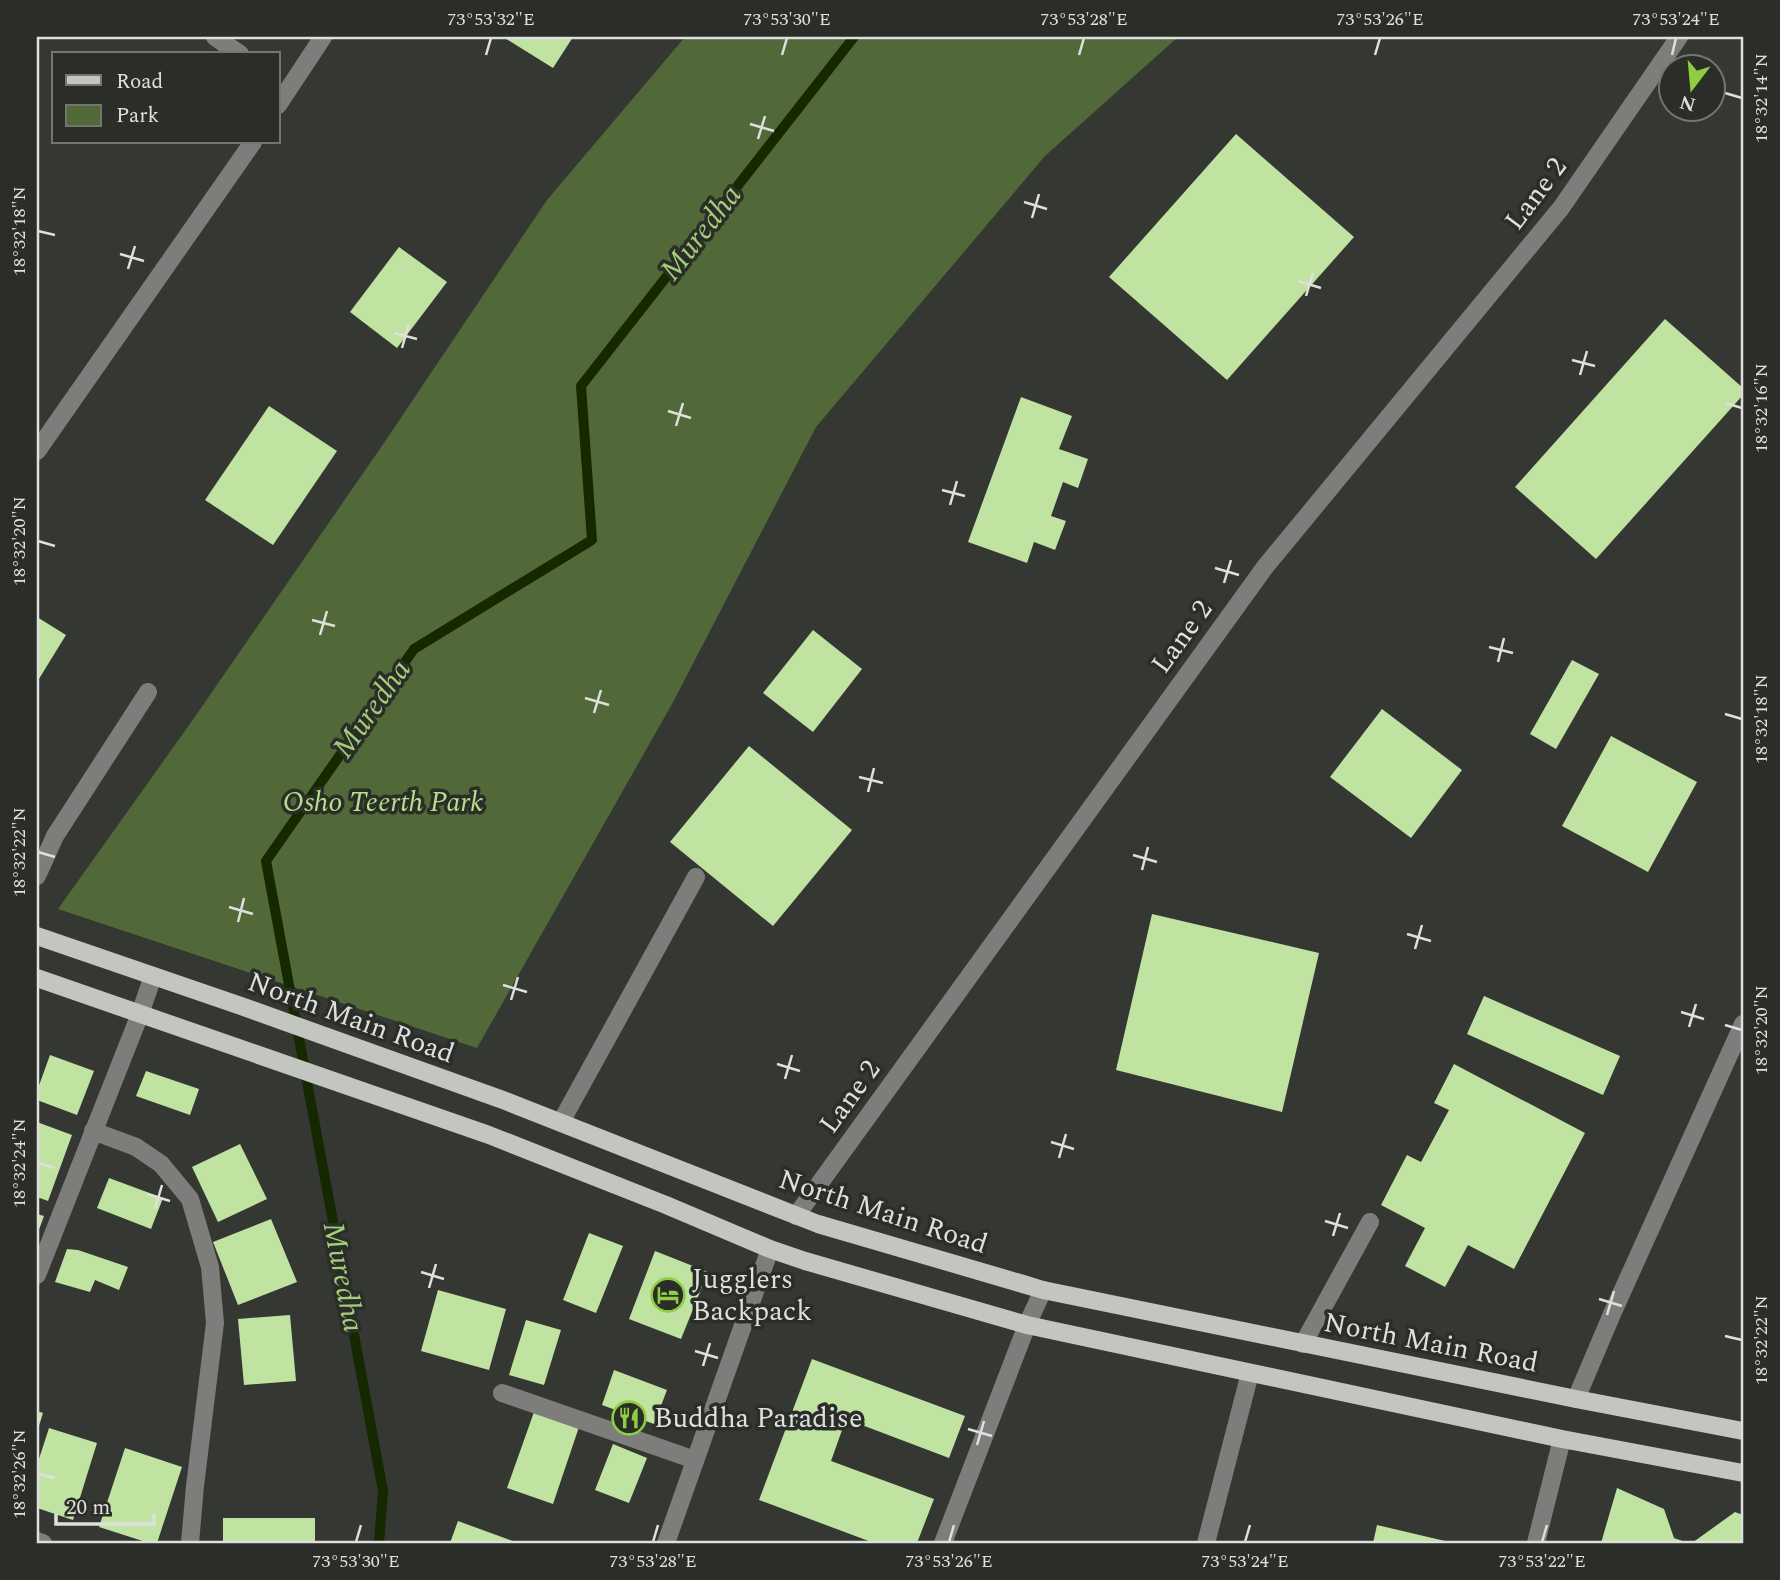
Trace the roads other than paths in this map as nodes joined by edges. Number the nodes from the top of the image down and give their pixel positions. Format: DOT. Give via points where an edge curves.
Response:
graph roads {
  1 [pos="215,37"];
  2 [pos="323,37"];
  3 [pos="1679,37"];
  4 [pos="237,52"];
  5 [pos="284,85"];
  6 [pos="252,144"];
  7 [pos="37,451"];
  8 [pos="148,692"];
  9 [pos="37,876"];
  10 [pos="695,877"];
  11 [pos="37,936"];
  12 [pos="153,976"];
  13 [pos="37,978"];
  14 [pos="140,1014"];
  15 [pos="1743,1024"];
  16 [pos="561,1122"];
  17 [pos="93,1131"];
  18 [pos="796,1216"];
  19 [pos="1370,1222"];
  20 [pos="770,1249"];
  21 [pos="37,1275"];
  22 [pos="1043,1290"];
  23 [pos="1027,1325"];
  24 [pos="1303,1344"];
  25 [pos="1250,1373"];
  26 [pos="502,1393"];
  27 [pos="1576,1399"];
  28 [pos="1743,1432"];
  29 [pos="1562,1439"];
  30 [pos="695,1460"];
  31 [pos="1743,1473"];
  32 [pos="37,1541"];
  33 [pos="43,1543"];
  34 [pos="190,1543"];
  35 [pos="666,1543"];
  36 [pos="943,1543"];
  37 [pos="1206,1543"];
  38 [pos="1536,1543"];
  1 -- 4 [label="street"];
  2 -- 5 [label="street"];
  3 -- 18 [label="street, Lane 2" via="1560,208 1265,567"];
  6 -- 7 [label="street"];
  8 -- 9 [label="street" via="55,836"];
  10 -- 16 [label="street"];
  11 -- 12 [label="main road, North Main Road"];
  12 -- 14 [label="street"];
  12 -- 16 [label="main road, North Main Road"];
  13 -- 14 [label="main road"];
  14 -- 17 [label="street"];
  14 -- 20 [label="main road" via="489,1135"];
  15 -- 27 [label="street"];
  16 -- 18 [label="main road, North Main Road"];
  17 -- 21 [label="street"];
  17 -- 34 [label="street" via="136,1147 161,1164 190,1199 210,1267 215,1323"];
  18 -- 22 [label="main road, North Main Road"];
  19 -- 24 [label="street"];
  20 -- 23 [label="main road"];
  20 -- 30 [label="street"];
  22 -- 23 [label="street"];
  22 -- 24 [label="main road, North Main Road"];
  23 -- 25 [label="main road"];
  23 -- 36 [label="street"];
  24 -- 27 [label="main road, North Main Road"];
  25 -- 29 [label="main road"];
  25 -- 37 [label="street"];
  26 -- 30 [label="street"];
  27 -- 28 [label="main road, North Main Road"];
  29 -- 31 [label="main road"];
  29 -- 38 [label="street"];
  30 -- 35 [label="street"];
  32 -- 33 [label="street"];
}
